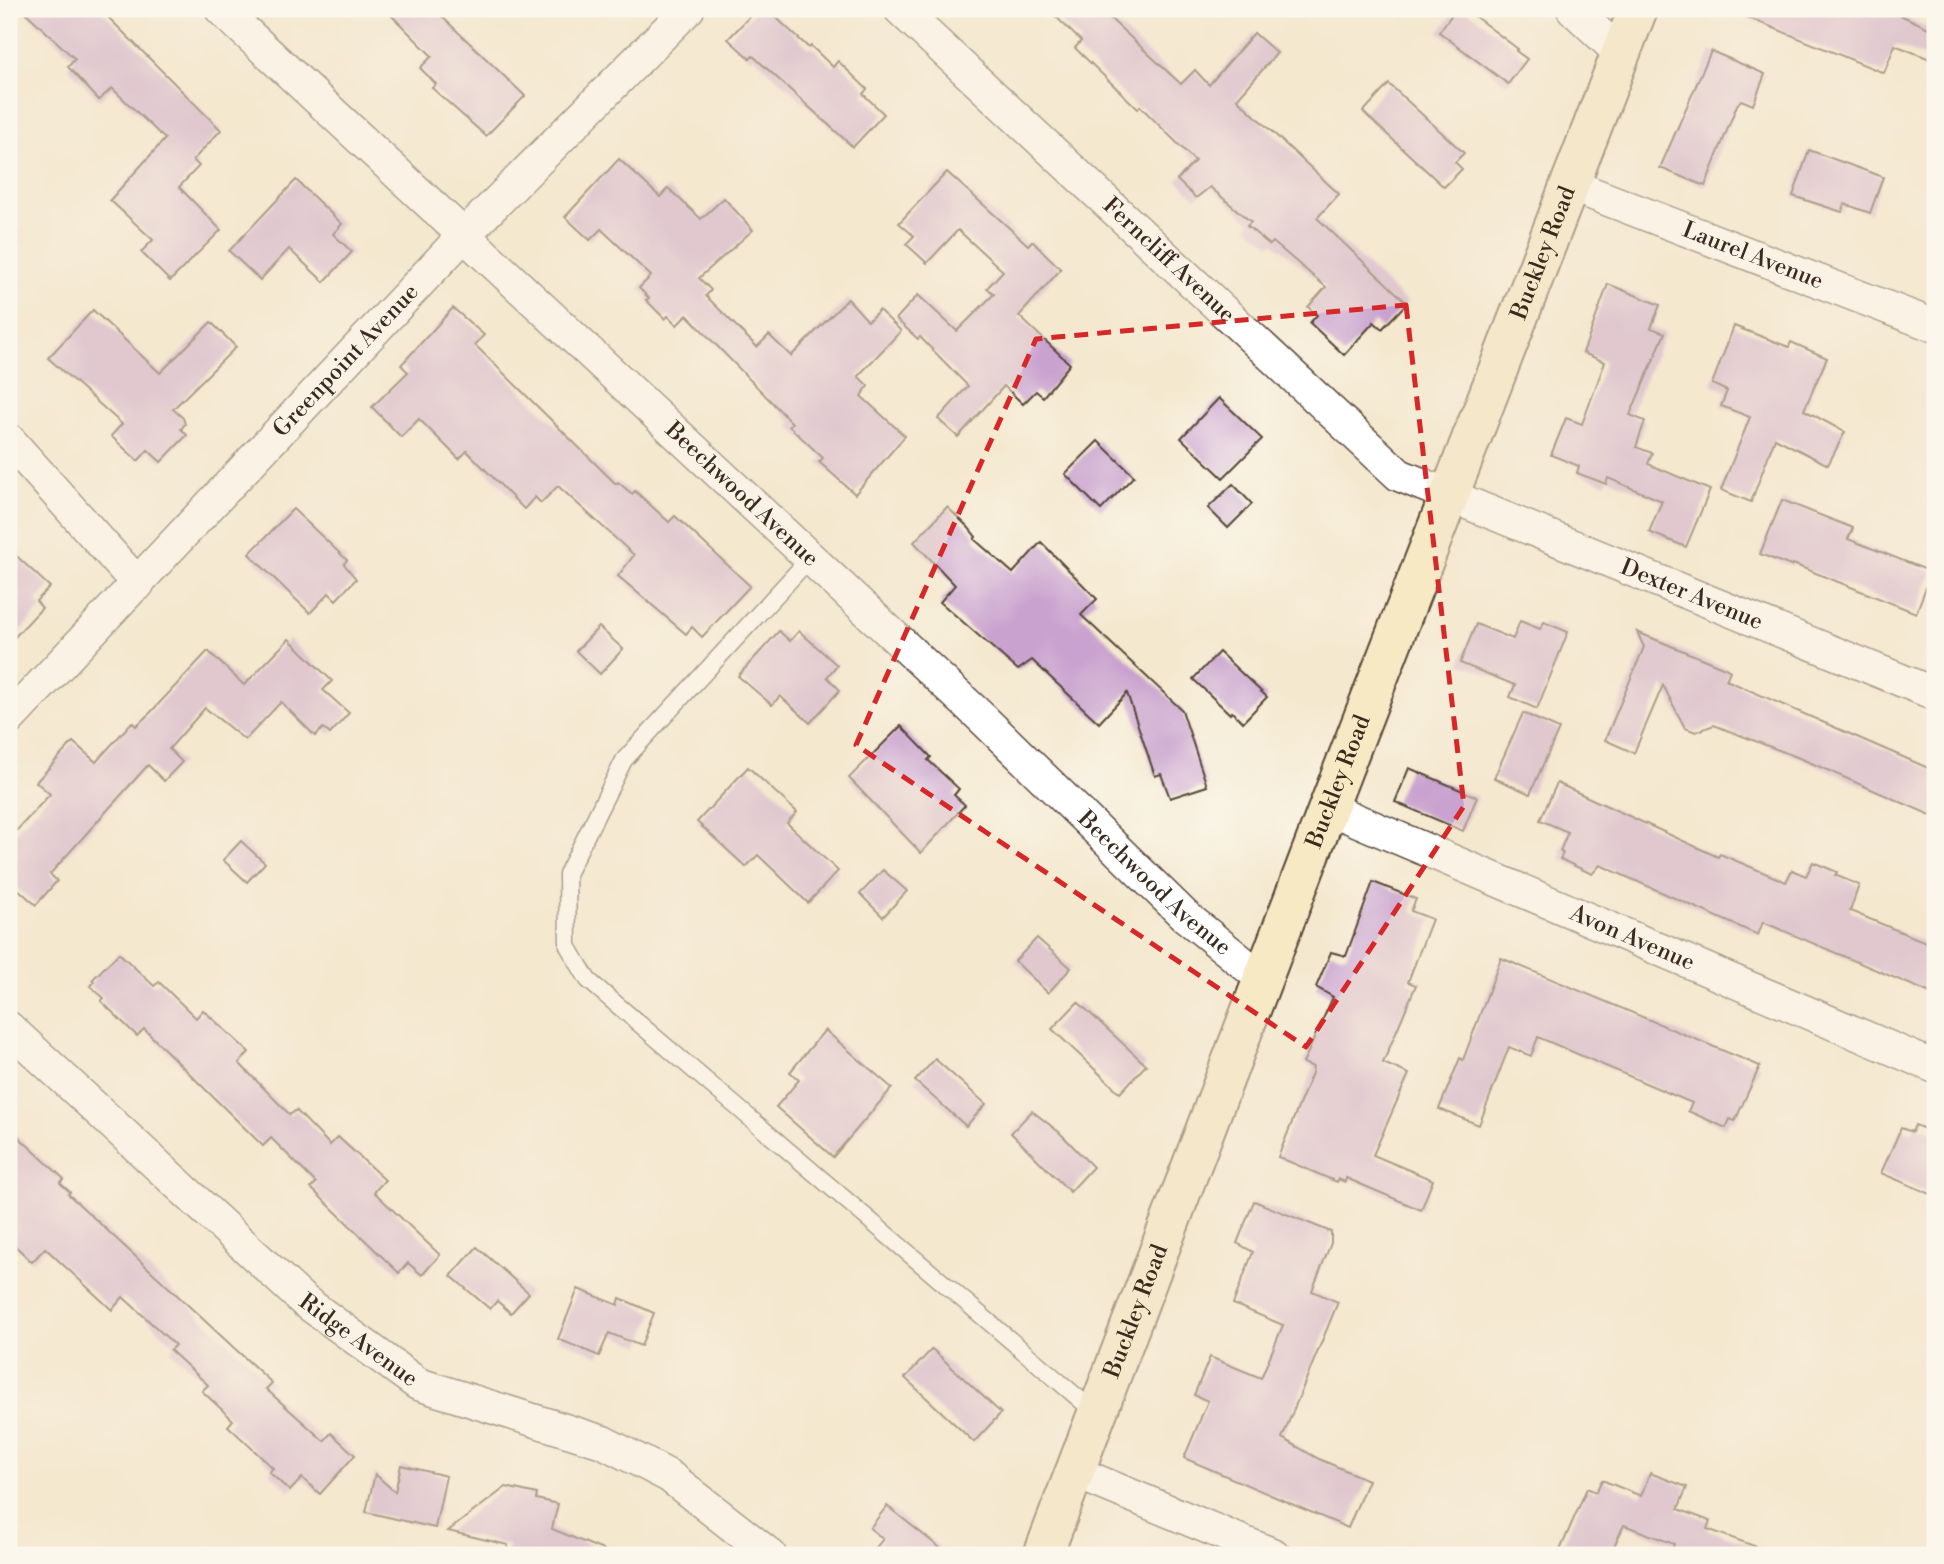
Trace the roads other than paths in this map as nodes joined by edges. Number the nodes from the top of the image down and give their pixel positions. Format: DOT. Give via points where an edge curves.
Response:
graph roads {
  1 [pos="221,9"];
  2 [pos="688,9"];
  3 [pos="901,9"];
  4 [pos="1573,9"];
  5 [pos="1638,9"];
  6 [pos="1621,54"];
  7 [pos="1570,185"];
  8 [pos="464,235"];
  9 [pos="1935,327"];
  10 [pos="9,440"];
  11 [pos="1448,497"];
  12 [pos="810,558"];
  13 [pos="138,584"];
  14 [pos="1935,694"];
  15 [pos="9,719"];
  16 [pos="1328,808"];
  17 [pos="1264,980"];
  18 [pos="9,1028"];
  19 [pos="1935,1067"];
  20 [pos="1097,1414"];
  21 [pos="1075,1472"];
  22 [pos="770,1555"];
  23 [pos="1043,1555"];
  24 [pos="1274,1555"];
  1 -- 8 [label="street, Beechwood Avenue"];
  2 -- 8 [label="street, Greenpoint Avenue"];
  3 -- 11 [label="street, Ferncliff Avenue" via="1399,475"];
  4 -- 6 [label="street"];
  5 -- 6 [label="street, Buckley Road"];
  6 -- 7 [label="street, Buckley Road"];
  7 -- 9 [label="street, Laurel Avenue"];
  7 -- 11 [label="street, Buckley Road"];
  8 -- 12 [label="street, Beechwood Avenue"];
  8 -- 13 [label="street, Greenpoint Avenue"];
  10 -- 13 [label="street"];
  11 -- 14 [label="street, Dexter Avenue"];
  11 -- 16 [label="street, Buckley Road"];
  12 -- 17 [label="street, Beechwood Avenue" via="1184,915"];
  12 -- 20 [label="lane" via="624,760 567,874 568,946 588,980"];
  13 -- 15 [label="street, Greenpoint Avenue"];
  16 -- 17 [label="street, Buckley Road"];
  16 -- 19 [label="street, Avon Avenue"];
  17 -- 20 [label="street, Buckley Road"];
  18 -- 22 [label="street, Ridge Avenue" via="303,1300 418,1384 603,1442 669,1476"];
  20 -- 21 [label="street, Buckley Road"];
  21 -- 23 [label="street, Buckley Road"];
  21 -- 24 [label="street"];
}
